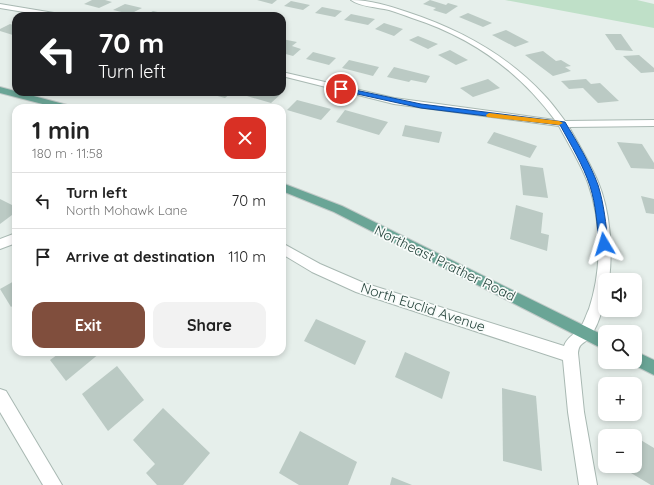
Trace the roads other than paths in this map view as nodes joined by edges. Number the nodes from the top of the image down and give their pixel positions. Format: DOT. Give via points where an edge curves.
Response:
graph roads {
  1 [pos="354,0"];
  2 [pos="0,6"];
  3 [pos="36,12"];
  4 [pos="286,75"];
  5 [pos="0,90"];
  6 [pos="12,93"];
  7 [pos="23,96"];
  8 [pos="53,104"];
  9 [pos="654,123"];
  10 [pos="562,124"];
  11 [pos="286,190"];
  12 [pos="12,240"];
  13 [pos="0,244"];
  14 [pos="286,250"];
  15 [pos="585,332"];
  16 [pos="598,339"];
  17 [pos="570,355"];
  18 [pos="642,362"];
  19 [pos="654,368"];
  20 [pos="0,397"];
  21 [pos="53,485"];
  22 [pos="588,485"];
  1 -- 10 [label="street" via="415,16 473,41 519,73"];
  2 -- 3 [label="street"];
  4 -- 10 [label="street" via="421,106"];
  5 -- 6 [label="main road"];
  7 -- 8 [label="main road"];
  9 -- 10 [label="street"];
  10 -- 15 [label="street" via="578,150 594,186 600,209 604,244 604,268 596,309"];
  11 -- 15 [label="main road, Northeast Prather Road" via="338,209"];
  12 -- 13 [label="street"];
  14 -- 17 [label="street, North Euclid Avenue" via="316,268 361,288"];
  15 -- 16 [label="main road, Northeast Prather Road"];
  15 -- 17 [label="street" via="572,344"];
  17 -- 22 [label="street" via="575,407"];
  18 -- 19 [label="main road"];
  20 -- 21 [label="street"];
}
